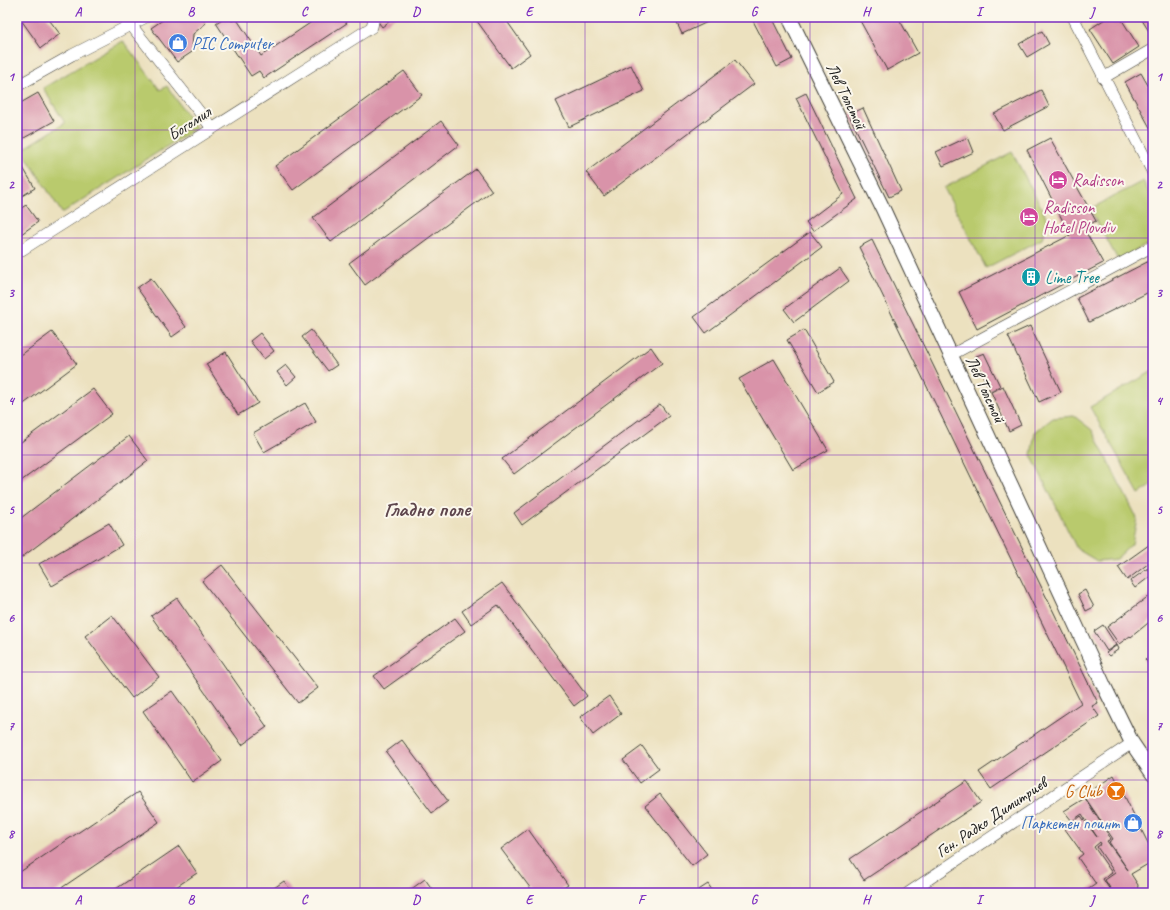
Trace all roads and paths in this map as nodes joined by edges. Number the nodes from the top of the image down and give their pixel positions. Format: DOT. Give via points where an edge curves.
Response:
graph roads {
  1 [pos="146,17"];
  2 [pos="374,17"];
  3 [pos="789,17"];
  4 [pos="1073,17"];
  5 [pos="131,25"];
  6 [pos="1153,49"];
  7 [pos="1104,78"];
  8 [pos="17,86"];
  9 [pos="212,128"];
  10 [pos="1153,173"];
  11 [pos="1153,246"];
  12 [pos="17,253"];
  13 [pos="951,355"];
  14 [pos="1132,743"];
  15 [pos="1153,774"];
  16 [pos="912,892"];
  1 -- 5 [label="street"];
  2 -- 9 [label="street, Богомил" via="372,27"];
  3 -- 13 [label="street, Лев Толстой"];
  4 -- 7 [label="street"];
  5 -- 8 [label="street"];
  5 -- 9 [label="street"];
  6 -- 7 [label="street"];
  7 -- 10 [label="street"];
  9 -- 12 [label="street, Богомил"];
  11 -- 13 [label="street"];
  13 -- 14 [label="street, Лев Толстой"];
  14 -- 15 [label="street, Лев Толстой"];
  14 -- 16 [label="street, Ген. Радко Димитриев"];
}
